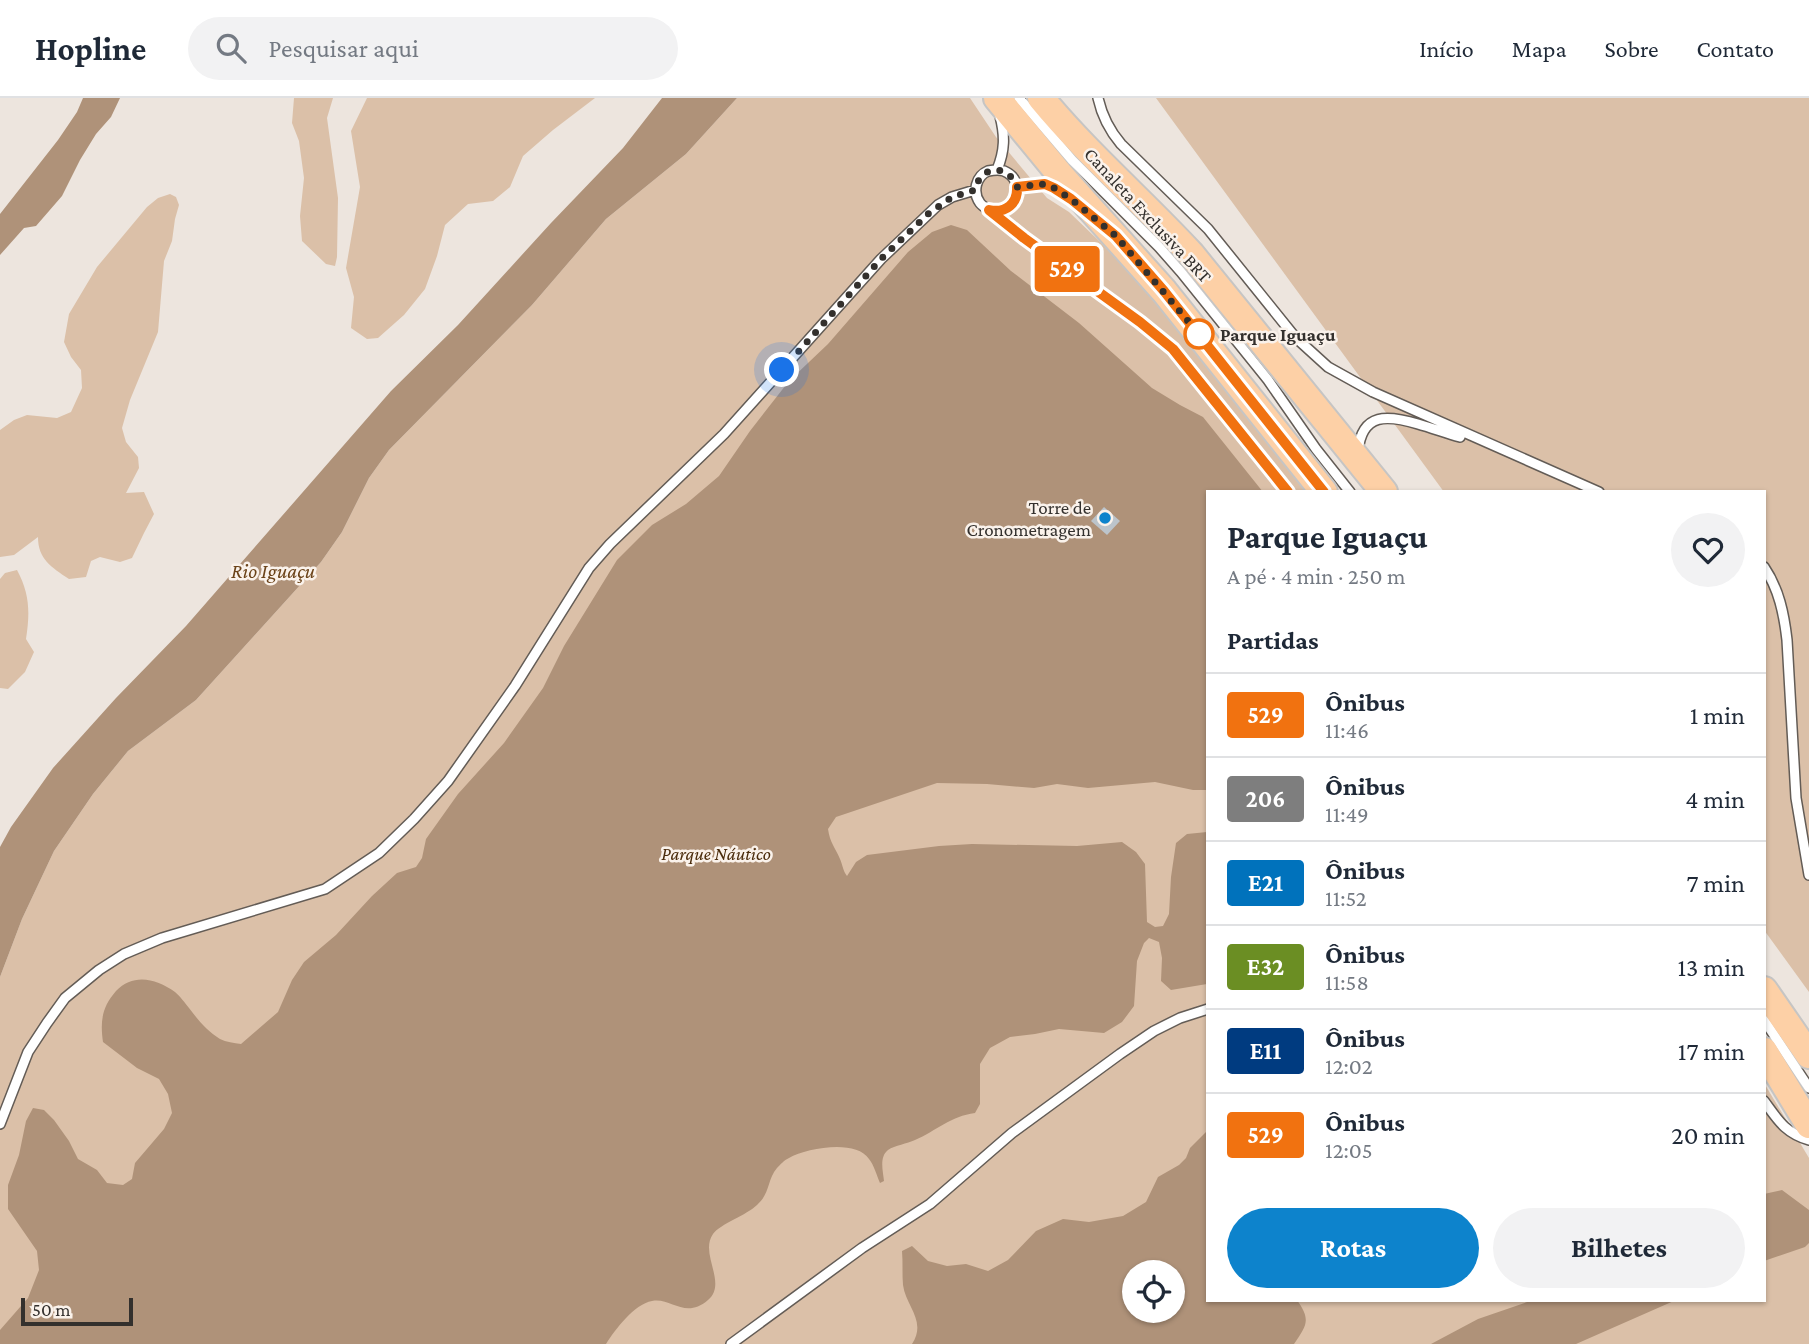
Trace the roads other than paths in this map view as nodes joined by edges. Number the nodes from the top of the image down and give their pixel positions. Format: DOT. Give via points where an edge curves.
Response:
graph roads {
  1 [pos="995,98"];
  2 [pos="1019,98"];
  3 [pos="1041,98"];
  4 [pos="1098,98"];
  5 [pos="997,170"];
  6 [pos="1017,187"];
  7 [pos="975,190"];
  8 [pos="989,210"];
  9 [pos="1116,236"];
  10 [pos="1496,447"];
  11 [pos="1358,458"];
  12 [pos="1286,490"];
  13 [pos="1322,490"];
  14 [pos="1348,490"];
  15 [pos="1382,490"];
  16 [pos="1593,490"];
  17 [pos="1766,570"];
  18 [pos="1809,875"];
  19 [pos="1766,993"];
  20 [pos="1206,1010"];
  21 [pos="1766,1023"];
  22 [pos="1766,1054"];
  23 [pos="1809,1055"];
  24 [pos="1809,1088"];
  25 [pos="1766,1104"];
  26 [pos="0,1124"];
  27 [pos="1809,1125"];
  28 [pos="1809,1140"];
  29 [pos="731,1344"];
  1 -- 5 [label="lane" via="1004,133"];
  1 -- 9 [label="main road"];
  2 -- 14 [label="lane, Canaleta Exclusiva BRT" via="1181,272"];
  3 -- 11 [label="main road" via="1191,254"];
  4 -- 10 [label="lane" via="1101,113 1121,144 1208,229 1307,350 1350,381"];
  5 -- 6 [label="lane" via="1010,175"];
  5 -- 7 [label="lane" via="985,173"];
  6 -- 8 [label="lane" via="1007,208"];
  6 -- 9 [label="lane" via="1045,184 1054,188"];
  7 -- 8 [label="lane" via="979,202"];
  7 -- 26 [label="lane" via="938,205 881,259 733,425 610,544 589,568 448,781 379,853 325,888 162,937 99,970 65,998 47,1023 29,1052"];
  8 -- 12 [label="lane" via="1173,349"];
  9 -- 13 [label="main road"];
  10 -- 11 [label="lane" via="1385,417 1362,433"];
  10 -- 16 [label="lane"];
  11 -- 15 [label="main road"];
  17 -- 18 [label="lane" via="1779,596 1786,628 1796,798"];
  19 -- 23 [label="main road"];
  20 -- 29 [label="lane" via="1154,1031 1120,1054 1012,1133 930,1204"];
  21 -- 24 [label="lane"];
  22 -- 27 [label="main road"];
  25 -- 28 [label="lane" via="1786,1130"];
}
